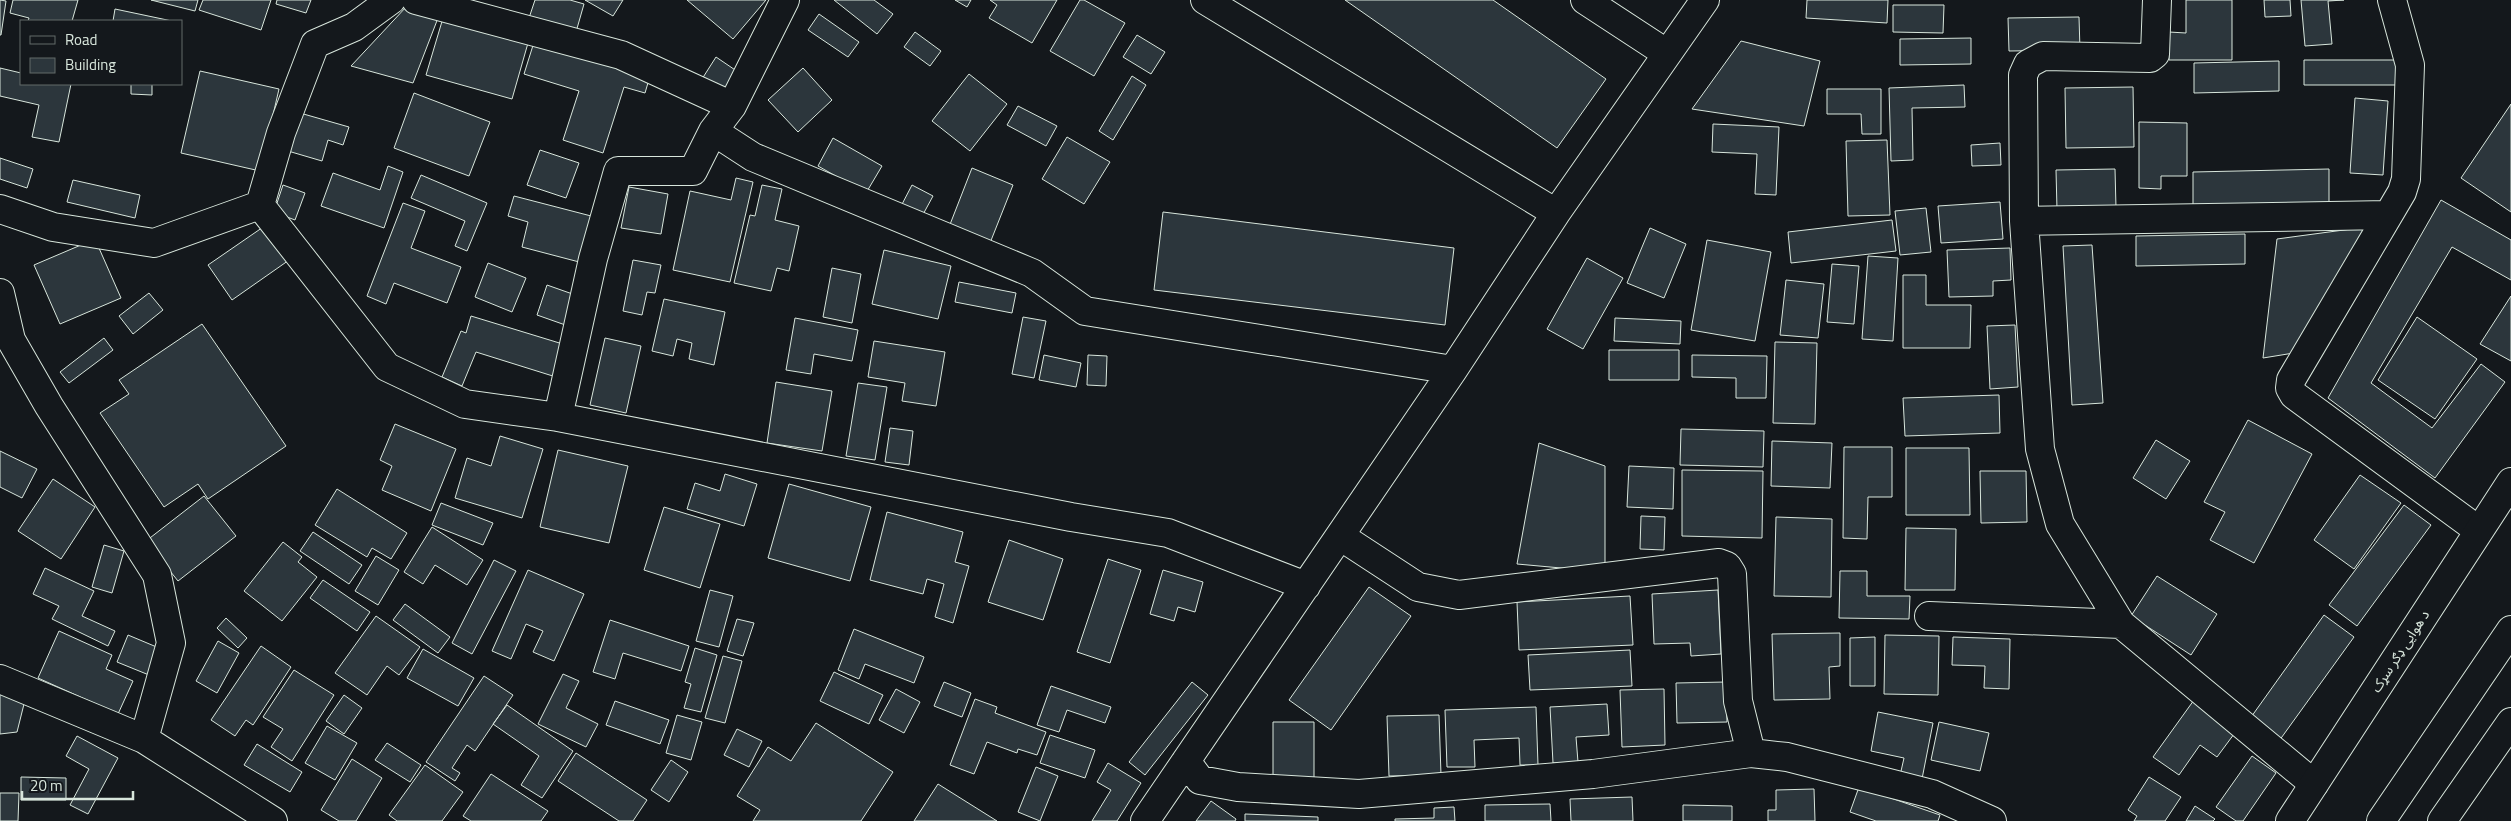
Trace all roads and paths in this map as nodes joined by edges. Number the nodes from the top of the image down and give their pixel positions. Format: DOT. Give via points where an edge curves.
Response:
graph roads {
  1 [pos="391,0"];
  2 [pos="416,0"];
  3 [pos="785,0"];
  4 [pos="1205,0"];
  5 [pos="1584,0"];
  6 [pos="1705,0"];
  7 [pos="2157,0"];
  8 [pos="2392,0"];
  9 [pos="1666,53"];
  10 [pos="732,106"];
  11 [pos="713,131"];
  12 [pos="260,205"];
  13 [pos="0,209"];
  14 [pos="1556,212"];
  15 [pos="2388,215"];
  16 [pos="2024,221"];
  17 [pos="0,293"];
  18 [pos="1453,370"];
  19 [pos="558,417"];
  20 [pos="2511,482"];
  21 [pos="2478,530"];
  22 [pos="1340,536"];
  23 [pos="1306,586"];
  24 [pos="1928,616"];
  25 [pos="2122,624"];
  26 [pos="2511,630"];
  27 [pos="0,679"];
  28 [pos="2511,722"];
  29 [pos="144,739"];
  30 [pos="1751,753"];
  31 [pos="1186,761"];
  32 [pos="2314,784"];
  33 [pos="273,821"];
  34 [pos="1145,821"];
  35 [pos="1992,821"];
  36 [pos="2290,821"];
  37 [pos="2381,821"];
  38 [pos="2442,821"];
  1 -- 12 [label="street" via="354,26 316,44 281,133"];
  2 -- 10 [label="street" via="621,55"];
  3 -- 10 [label="street"];
  4 -- 14 [label="street"];
  5 -- 9 [label="street"];
  6 -- 9 [label="street"];
  7 -- 16 [label="street" via="2155,54 2150,58 2043,56 2028,64 2022,75"];
  8 -- 15 [label="street" via="2410,65 2406,179"];
  9 -- 14 [label="street"];
  10 -- 11 [label="street"];
  11 -- 18 [label="street" via="753,157 1032,273 1085,311"];
  11 -- 19 [label="street" via="693,171 618,171 593,258"];
  12 -- 13 [label="street" via="154,243 53,227"];
  12 -- 19 [label="street" via="387,367 464,404"];
  14 -- 18 [label="street"];
  15 -- 16 [label="street"];
  15 -- 21 [label="street" via="2291,380 2290,388 2294,395"];
  16 -- 25 [label="street" via="2040,449 2060,524"];
  17 -- 29 [label="street" via="11,340 49,406 157,575 171,643"];
  18 -- 22 [label="street"];
  19 -- 23 [label="street" via="1168,533"];
  20 -- 21 [label="street, د هوایی ډګر سړک"];
  21 -- 32 [label="street, د هوایی ډګر سړک"];
  22 -- 23 [label="street"];
  22 -- 30 [label="street" via="1418,587 1459,595 1719,563 1727,566 1732,574 1738,701"];
  23 -- 31 [label="street"];
  24 -- 25 [label="street"];
  25 -- 32 [label="street"];
  26 -- 37 [label="street"];
  27 -- 29 [label="street"];
  28 -- 38 [label="street"];
  29 -- 33 [label="street"];
  30 -- 31 [label="street" via="1593,774 1360,794 1238,787 1200,780"];
  30 -- 35 [label="street" via="1787,757 1932,794"];
  31 -- 34 [label="street"];
  32 -- 36 [label="street, د هوایی ډګر سړک"];
}
